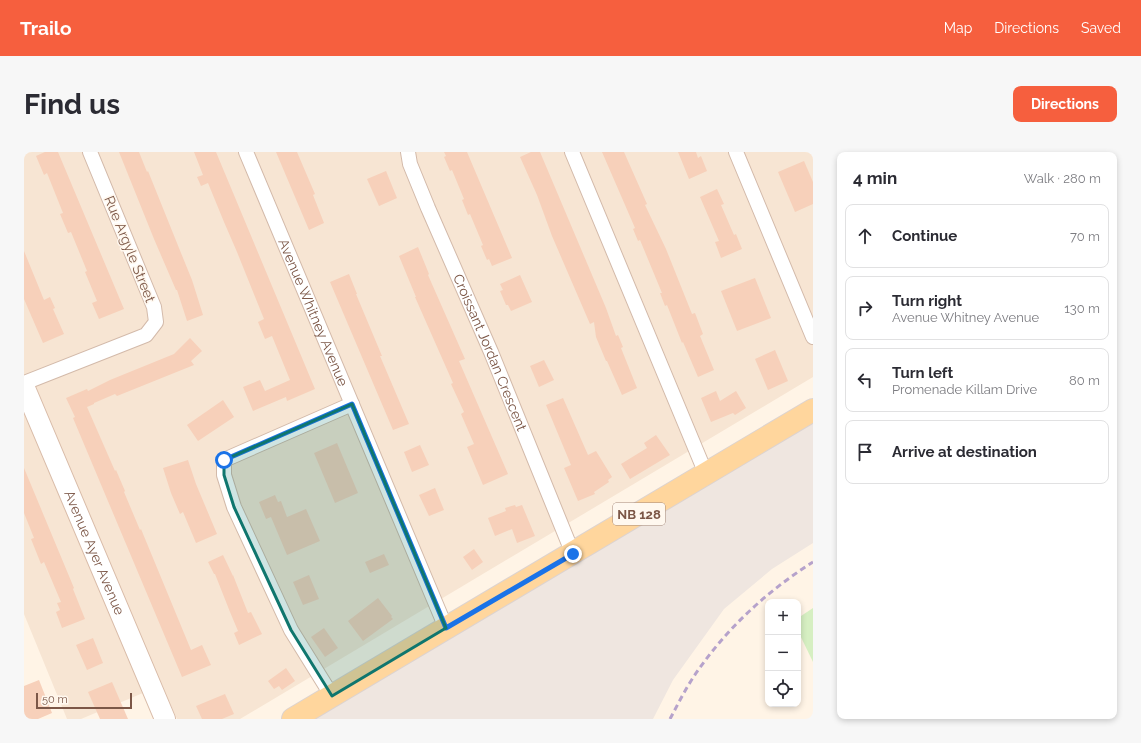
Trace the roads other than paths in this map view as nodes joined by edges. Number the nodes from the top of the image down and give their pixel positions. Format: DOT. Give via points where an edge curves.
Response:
graph roads {
  1 [pos="90,152"];
  2 [pos="246,152"];
  3 [pos="408,152"];
  4 [pos="572,152"];
  5 [pos="736,152"];
  6 [pos="813,337"];
  7 [pos="24,383"];
  8 [pos="24,386"];
  9 [pos="352,404"];
  10 [pos="813,410"];
  11 [pos="706,474"];
  12 [pos="573,554"];
  13 [pos="446,628"];
  14 [pos="332,696"];
  15 [pos="165,719"];
  16 [pos="293,719"];
  1 -- 7 [label="street, Rue Argyle Street" via="154,307 156,322 146,335"];
  2 -- 9 [label="street, Avenue Whitney Avenue"];
  3 -- 12 [label="street, Croissant Jordan Crescent" via="410,164 428,208 491,352"];
  4 -- 11 [label="street"];
  5 -- 6 [label="street"];
  8 -- 15 [label="street, Avenue Ayer Avenue"];
  9 -- 13 [label="street, Avenue Whitney Avenue"];
  9 -- 14 [label="street" via="224,460 224,475 234,507 291,630"];
  10 -- 11 [label="main road, NB 128"];
  11 -- 12 [label="main road, NB 128"];
  12 -- 13 [label="main road, NB 128"];
  13 -- 14 [label="main road, NB 128"];
  14 -- 16 [label="main road, NB 128"];
}
